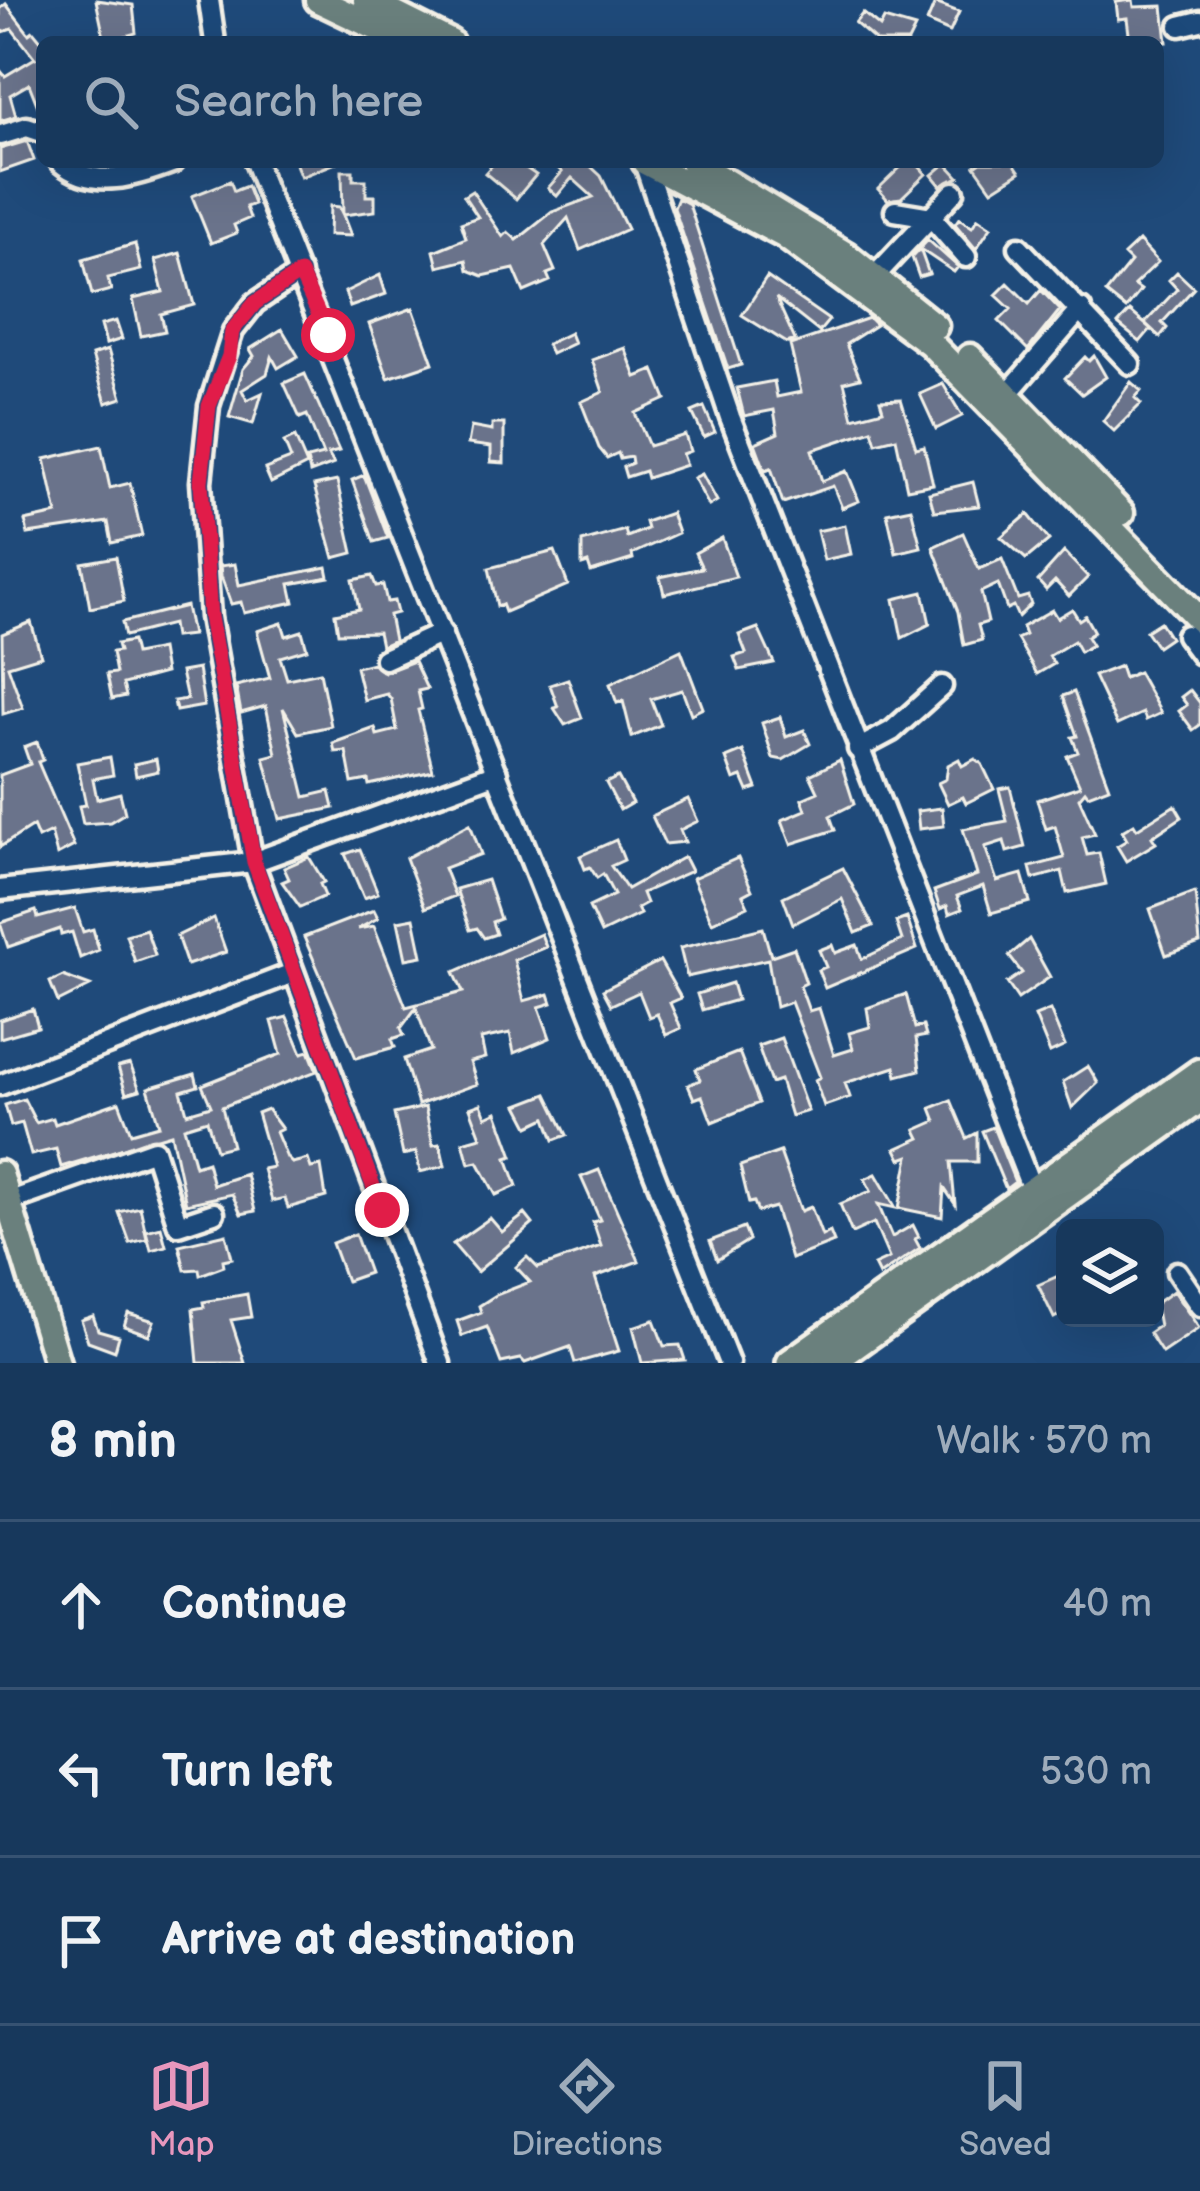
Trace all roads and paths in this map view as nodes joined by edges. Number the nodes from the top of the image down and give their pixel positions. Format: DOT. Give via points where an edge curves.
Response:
graph roads {
  1 [pos="208,0"];
  2 [pos="318,0"];
  3 [pos="366,0"];
  4 [pos="1200,21"];
  5 [pos="1180,26"];
  6 [pos="214,36"];
  7 [pos="393,36"];
  8 [pos="439,36"];
  9 [pos="36,130"];
  10 [pos="1,135"];
  11 [pos="72,168"];
  12 [pos="159,168"];
  13 [pos="257,168"];
  14 [pos="647,168"];
  15 [pos="656,168"];
  16 [pos="702,168"];
  17 [pos="954,192"];
  18 [pos="895,211"];
  19 [pos="931,217"];
  20 [pos="1019,247"];
  21 [pos="965,257"];
  22 [pos="300,273"];
  23 [pos="874,277"];
  24 [pos="1081,309"];
  25 [pos="1130,364"];
  26 [pos="1009,392"];
  27 [pos="1200,598"];
  28 [pos="1193,627"];
  29 [pos="442,633"];
  30 [pos="1200,653"];
  31 [pos="385,659"];
  32 [pos="942,686"];
  33 [pos="859,749"];
  34 [pos="496,773"];
  35 [pos="254,862"];
  36 [pos="0,890"];
  37 [pos="293,973"];
  38 [pos="1200,1073"];
  39 [pos="0,1085"];
  40 [pos="1200,1098"];
  41 [pos="0,1174"];
  42 [pos="1033,1192"];
  43 [pos="4,1210"];
  44 [pos="214,1213"];
  45 [pos="1177,1271"];
  46 [pos="1200,1306"];
  47 [pos="42,1363"];
  48 [pos="57,1363"];
  49 [pos="440,1363"];
  50 [pos="729,1363"];
  51 [pos="790,1363"];
  52 [pos="829,1363"];
  1 -- 6 [label="street"];
  2 -- 7 [label="main road"];
  3 -- 8 [label="main road"];
  4 -- 5 [label="street"];
  9 -- 10 [label="street"];
  11 -- 12 [label="street" via="131,179"];
  13 -- 22 [label="street"];
  14 -- 33 [label="street" via="730,417"];
  15 -- 28 [label="main road" via="785,236 930,343"];
  16 -- 23 [label="main road"];
  17 -- 19 [label="street"];
  18 -- 19 [label="street"];
  19 -- 21 [label="street"];
  19 -- 23 [label="street"];
  20 -- 24 [label="street"];
  22 -- 29 [label="street"];
  22 -- 35 [label="street" via="255,303 232,331 203,441 210,617"];
  23 -- 26 [label="main road"];
  24 -- 25 [label="street"];
  24 -- 26 [label="street"];
  26 -- 27 [label="main road"];
  28 -- 30 [label="street"];
  29 -- 31 [label="street"];
  29 -- 34 [label="street"];
  32 -- 33 [label="street"];
  33 -- 42 [label="street"];
  34 -- 35 [label="street"];
  34 -- 50 [label="street"];
  35 -- 36 [label="street"];
  35 -- 37 [label="street"];
  37 -- 39 [label="street"];
  37 -- 49 [label="street"];
  38 -- 42 [label="highway"];
  40 -- 52 [label="highway"];
  41 -- 43 [label="main road"];
  42 -- 51 [label="highway"];
  43 -- 44 [label="street" via="154,1150 178,1225"];
  43 -- 47 [label="main road"];
  43 -- 48 [label="main road"];
  45 -- 46 [label="street"];
}
